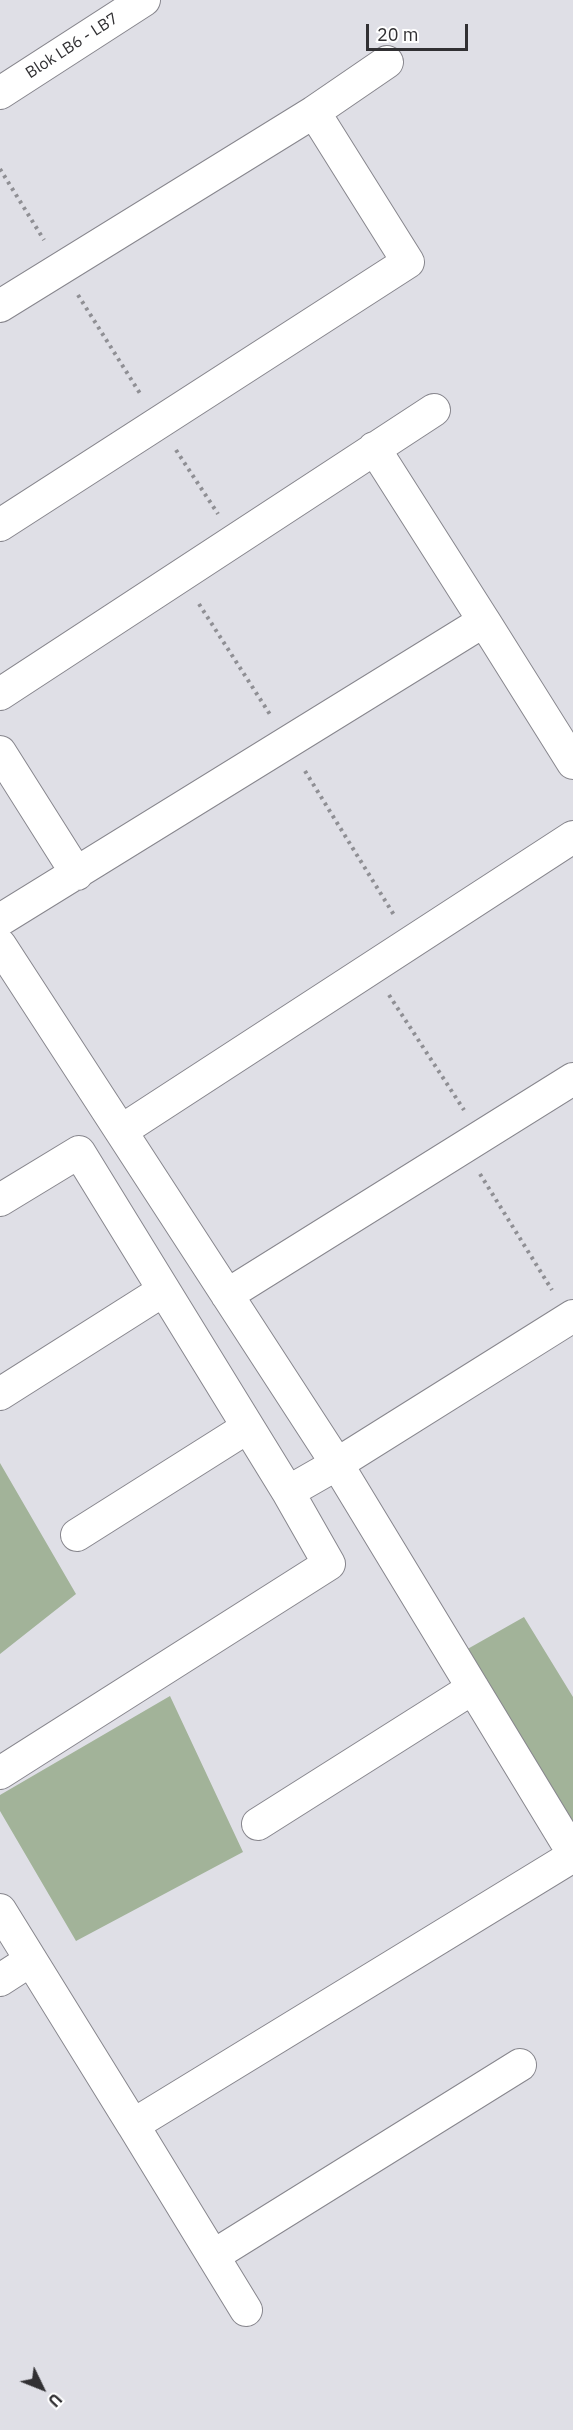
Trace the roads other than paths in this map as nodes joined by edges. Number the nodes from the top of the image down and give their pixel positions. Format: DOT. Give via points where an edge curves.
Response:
graph roads {
  1 [pos="144,0"];
  2 [pos="387,62"];
  3 [pos="0,93"];
  4 [pos="314,112"];
  5 [pos="0,306"];
  6 [pos="434,410"];
  7 [pos="374,448"];
  8 [pos="0,525"];
  9 [pos="484,621"];
  10 [pos="0,694"];
  11 [pos="0,752"];
  12 [pos="573,763"];
  13 [pos="573,837"];
  14 [pos="77,874"];
  15 [pos="0,921"];
  16 [pos="0,945"];
  17 [pos="573,1079"];
  18 [pos="121,1131"];
  19 [pos="0,1200"];
  20 [pos="164,1290"];
  21 [pos="227,1295"];
  22 [pos="571,1317"];
  23 [pos="0,1394"];
  24 [pos="248,1427"];
  25 [pos="337,1464"];
  26 [pos="288,1492"];
  27 [pos="77,1534"];
  28 [pos="473,1688"];
  29 [pos="0,1773"];
  30 [pos="258,1824"];
  31 [pos="573,1855"];
  32 [pos="0,1910"];
  33 [pos="31,1960"];
  34 [pos="0,1980"];
  35 [pos="520,2065"];
  36 [pos="133,2125"];
  37 [pos="213,2256"];
  38 [pos="246,2310"];
  1 -- 3 [label="street, Blok LB6 - LB7"];
  2 -- 4 [label="street"];
  4 -- 5 [label="street"];
  4 -- 8 [label="street" via="408,262"];
  6 -- 7 [label="street"];
  7 -- 9 [label="street"];
  7 -- 10 [label="street"];
  9 -- 12 [label="street"];
  9 -- 14 [label="street"];
  11 -- 14 [label="street"];
  13 -- 18 [label="street"];
  14 -- 15 [label="street"];
  16 -- 18 [label="street"];
  17 -- 21 [label="street"];
  18 -- 21 [label="street"];
  19 -- 20 [label="street" via="79,1152"];
  20 -- 23 [label="street"];
  20 -- 24 [label="street"];
  21 -- 25 [label="street"];
  22 -- 25 [label="street"];
  24 -- 26 [label="street"];
  24 -- 27 [label="street"];
  25 -- 26 [label="street"];
  25 -- 28 [label="street"];
  26 -- 29 [label="street" via="329,1564"];
  28 -- 30 [label="street"];
  28 -- 31 [label="street"];
  31 -- 36 [label="street"];
  32 -- 33 [label="street"];
  33 -- 34 [label="street"];
  33 -- 36 [label="street"];
  35 -- 37 [label="street"];
  36 -- 37 [label="street"];
  37 -- 38 [label="street"];
}
